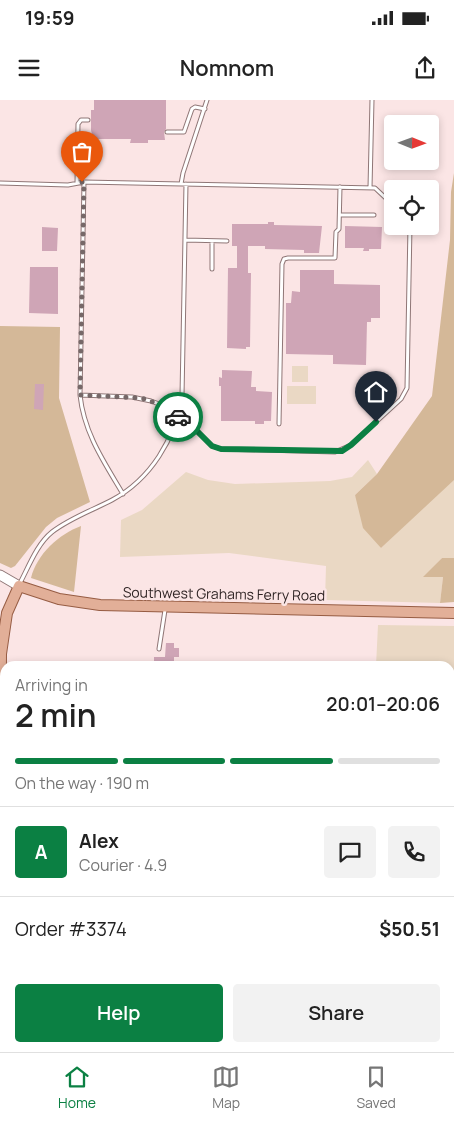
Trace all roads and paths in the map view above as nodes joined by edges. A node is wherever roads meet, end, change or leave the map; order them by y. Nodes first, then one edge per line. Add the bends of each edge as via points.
1 (207, 100) edge
2 (372, 100) edge
3 (205, 109) junction
4 (88, 120) dead end
5 (167, 132) dead end
6 (69, 142) dead end
7 (78, 143) junction
8 (84, 182) junction
9 (0, 183) edge
10 (77, 183) junction
11 (183, 184) junction
12 (340, 187) junction
13 (370, 188) junction
14 (384, 195) edge
15 (340, 215) junction
16 (374, 215) dead end
17 (410, 235) edge
18 (184, 240) junction
19 (212, 241) junction
20 (227, 241) dead end
21 (212, 269) dead end
22 (80, 395) junction
23 (180, 412) junction
24 (176, 420) junction
25 (279, 424) dead end
26 (123, 494) junction
27 (0, 575) edge
28 (19, 586) junction
29 (165, 606) junction
30 (454, 613) edge
31 (159, 649) dead end
32 (2, 661) edge

1 - 3 lane
2 - 13 lane
3 - 5 lane via 192,109 184,132
3 - 11 lane via 182,173
4 - 7 lane via 78,122
6 - 7 lane
7 - 10 lane
8 - 10 lane
8 - 11 lane
8 - 22 lane
9 - 10 lane
11 - 12 lane
11 - 18 lane
12 - 13 lane
12 - 15 lane
13 - 14 lane via 378,189
15 - 16 lane
15 - 25 lane via 335,258 288,258 282,264
17 - 24 lane via 407,388 401,399 351,445 336,452 221,449 212,446 195,429
18 - 19 lane
18 - 23 lane
19 - 20 lane
19 - 21 lane
22 - 23 lane via 142,398
22 - 26 lane via 81,411 90,436
23 - 24 lane
24 - 26 lane via 164,448 148,472
26 - 28 lane via 51,533 37,550
27 - 28 main road, Southwest Grahams Ferry Road
28 - 29 main road, Southwest Grahams Ferry Road via 87,604
28 - 32 main road via 7,613
29 - 30 main road, Southwest Grahams Ferry Road
29 - 31 lane

